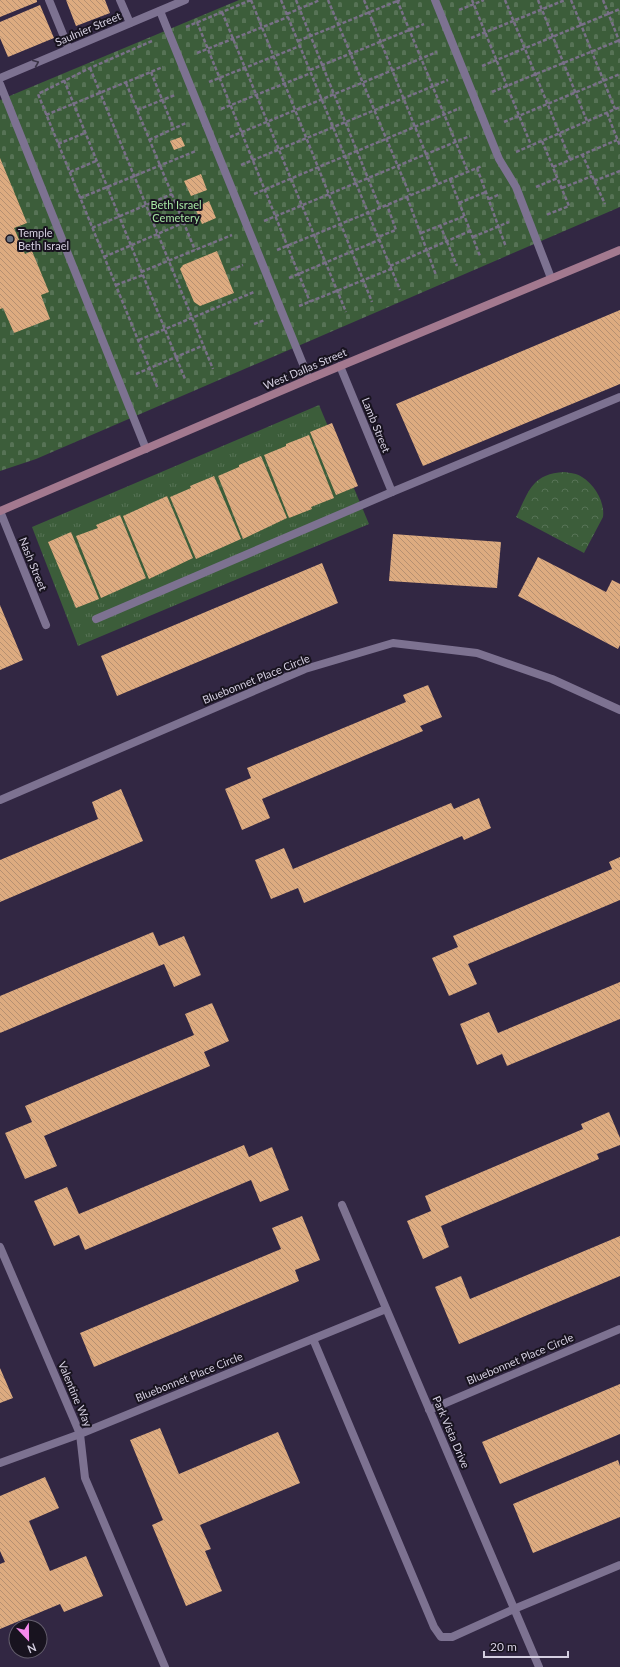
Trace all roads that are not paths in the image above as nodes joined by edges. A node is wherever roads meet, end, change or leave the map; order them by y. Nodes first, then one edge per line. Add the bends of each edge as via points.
1 (48, 0) edge
2 (120, 0) edge
3 (185, 0) edge
4 (435, 0) edge
5 (160, 11) junction
6 (130, 23) junction
7 (69, 49) junction
8 (0, 78) edge
9 (0, 84) edge
10 (620, 250) edge
11 (551, 278) junction
12 (340, 366) junction
13 (309, 379) junction
14 (620, 397) edge
15 (146, 449) junction
16 (392, 492) junction
17 (0, 511) edge
18 (96, 619) dead end
19 (46, 625) dead end
20 (620, 710) edge
21 (0, 800) edge
22 (342, 1205) dead end
23 (0, 1247) edge
24 (386, 1309) junction
25 (620, 1329) edge
26 (313, 1339) junction
27 (429, 1410) junction
28 (80, 1434) junction
29 (0, 1463) edge
30 (620, 1565) edge
31 (514, 1608) junction
32 (164, 1666) edge
33 (539, 1667) edge

1 - 7 street
2 - 6 street
3 - 5 street, Saulnier Street
4 - 11 street via 499,159 518,194
5 - 6 street, Saulnier Street
5 - 13 street
6 - 7 street, Saulnier Street
8 -> 7 street, Saulnier Street
9 - 15 street
10 - 11 main road, West Dallas Street
11 - 12 main road, West Dallas Street
12 - 13 main road, West Dallas Street
12 - 16 street, Lamb Street
13 - 15 main road, West Dallas Street
14 - 16 street
15 - 17 main road, West Dallas Street
16 - 18 street
17 - 19 street, Nash Street
20 - 21 street, Bluebonnet Place Circle via 552,679 478,653 393,643 305,669
22 - 24 street, Park Vista Drive
23 - 28 street, Valentine Way
24 - 26 street, Bluebonnet Place Circle
24 - 27 street, Park Vista Drive
25 - 27 street, Bluebonnet Place Circle
26 - 28 street, Bluebonnet Place Circle
26 - 31 street via 434,1627 441,1636 452,1637
27 - 31 street, Park Vista Drive
28 - 29 street, Bluebonnet Place Circle
28 - 32 street, Valentine Way via 85,1478
30 - 31 street
31 - 33 street, Park Vista Drive

